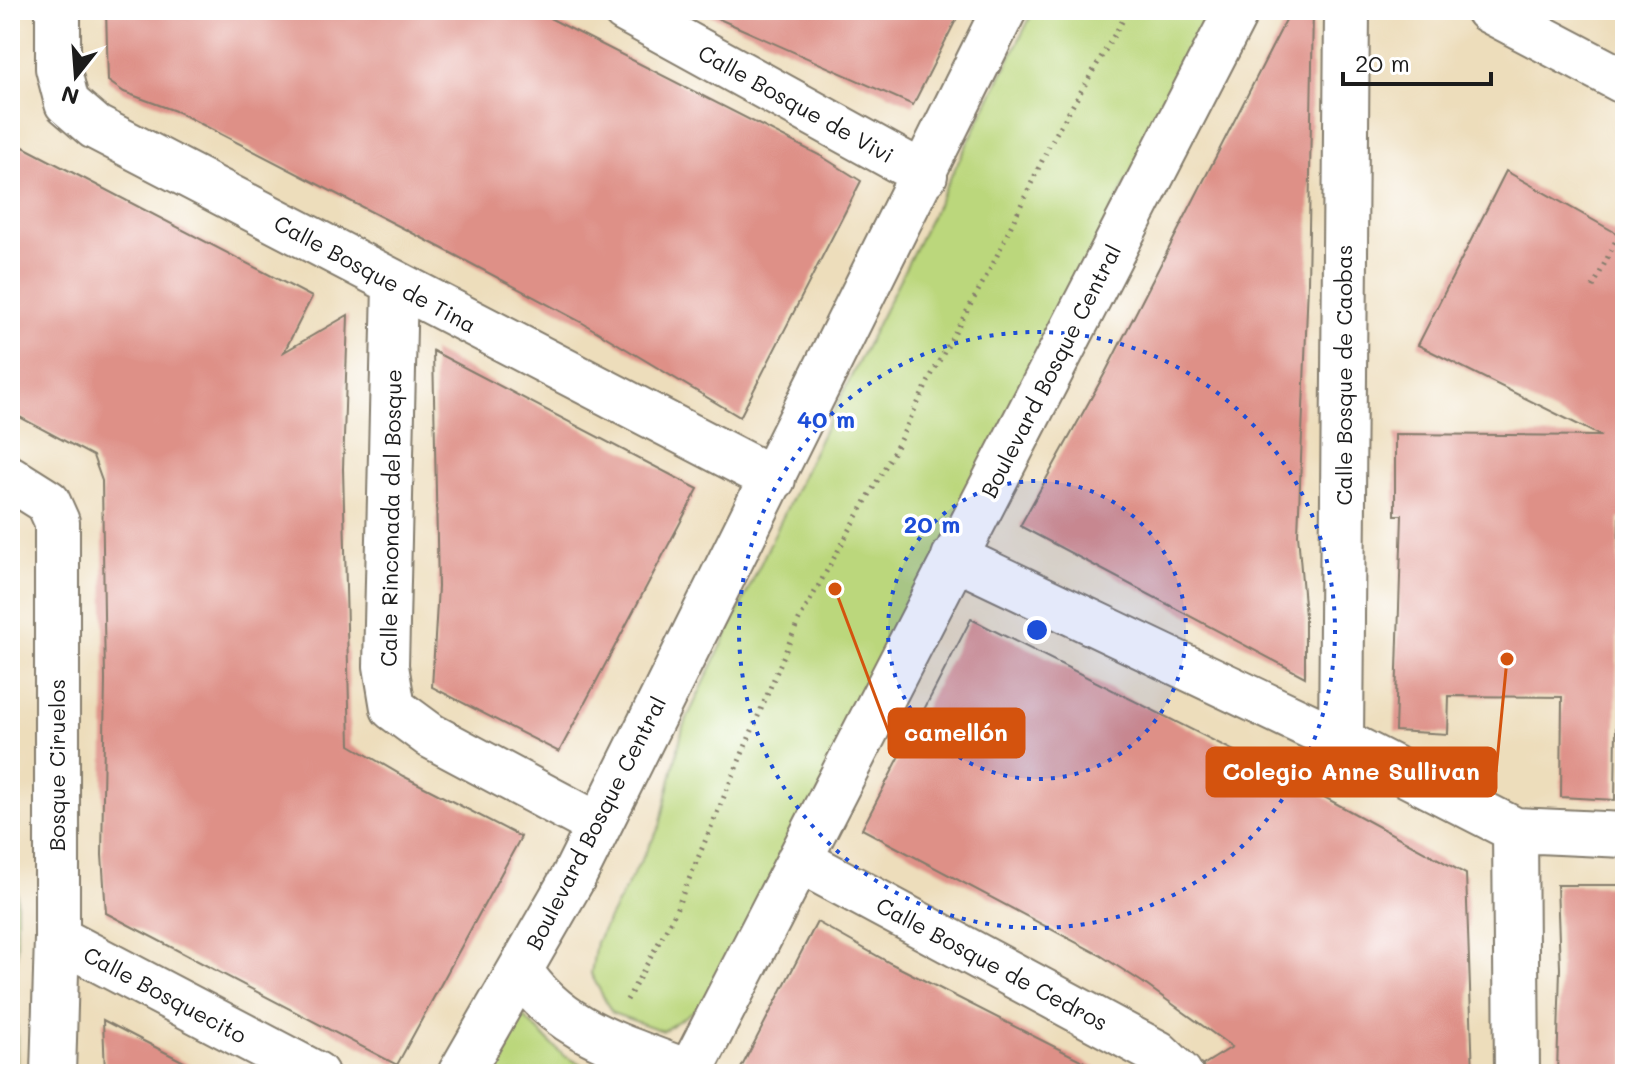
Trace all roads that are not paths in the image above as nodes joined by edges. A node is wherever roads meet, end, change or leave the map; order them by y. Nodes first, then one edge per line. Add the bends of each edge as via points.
1 (58, 10) edge
2 (625, 10) edge
3 (1004, 10) edge
4 (1237, 10) edge
5 (1347, 10) edge
6 (1488, 10) edge
7 (1625, 82) edge
8 (925, 175) junction
9 (395, 285) junction
10 (10, 478) edge
11 (773, 479) junction
12 (954, 557) junction
13 (1341, 741) junction
14 (598, 825) junction
15 (1515, 830) junction
16 (1625, 835) edge
17 (799, 860) junction
18 (57, 938) junction
19 (520, 970) junction
20 (690, 1073) edge
21 (53, 1074) edge
22 (316, 1074) edge
23 (460, 1074) edge
24 (1180, 1074) edge
25 (1517, 1074) edge

1 - 9 street, Calle Bosque de Tina via 58,68 67,103 86,119
2 - 8 street, Calle Bosque de Vivi
3 - 8 street, Boulevard Bosque Central
4 - 12 street, Boulevard Bosque Central
5 - 13 street, Calle Bosque de Caobas
6 - 7 street
8 - 11 street, Boulevard Bosque Central
9 - 11 street, Calle Bosque de Tina
9 - 14 street, Calle Rinconada del Bosque via 386,666 393,708 431,736
10 - 18 street, Bosque Ciruelos via 48,502 57,522
11 - 14 street, Boulevard Bosque Central
12 - 13 street
12 - 17 street, Boulevard Bosque Central
13 - 15 street
14 - 19 street, Boulevard Bosque Central
15 - 16 street
15 - 25 street
17 - 20 street, Boulevard Bosque Central
17 - 24 street, Calle Bosque de Cedros via 1158,1053
18 - 21 street, Bosque Ciruelos
18 - 22 street, Calle Bosquecito
19 - 20 street via 561,1017 589,1035
19 - 23 street, Boulevard Bosque Central

